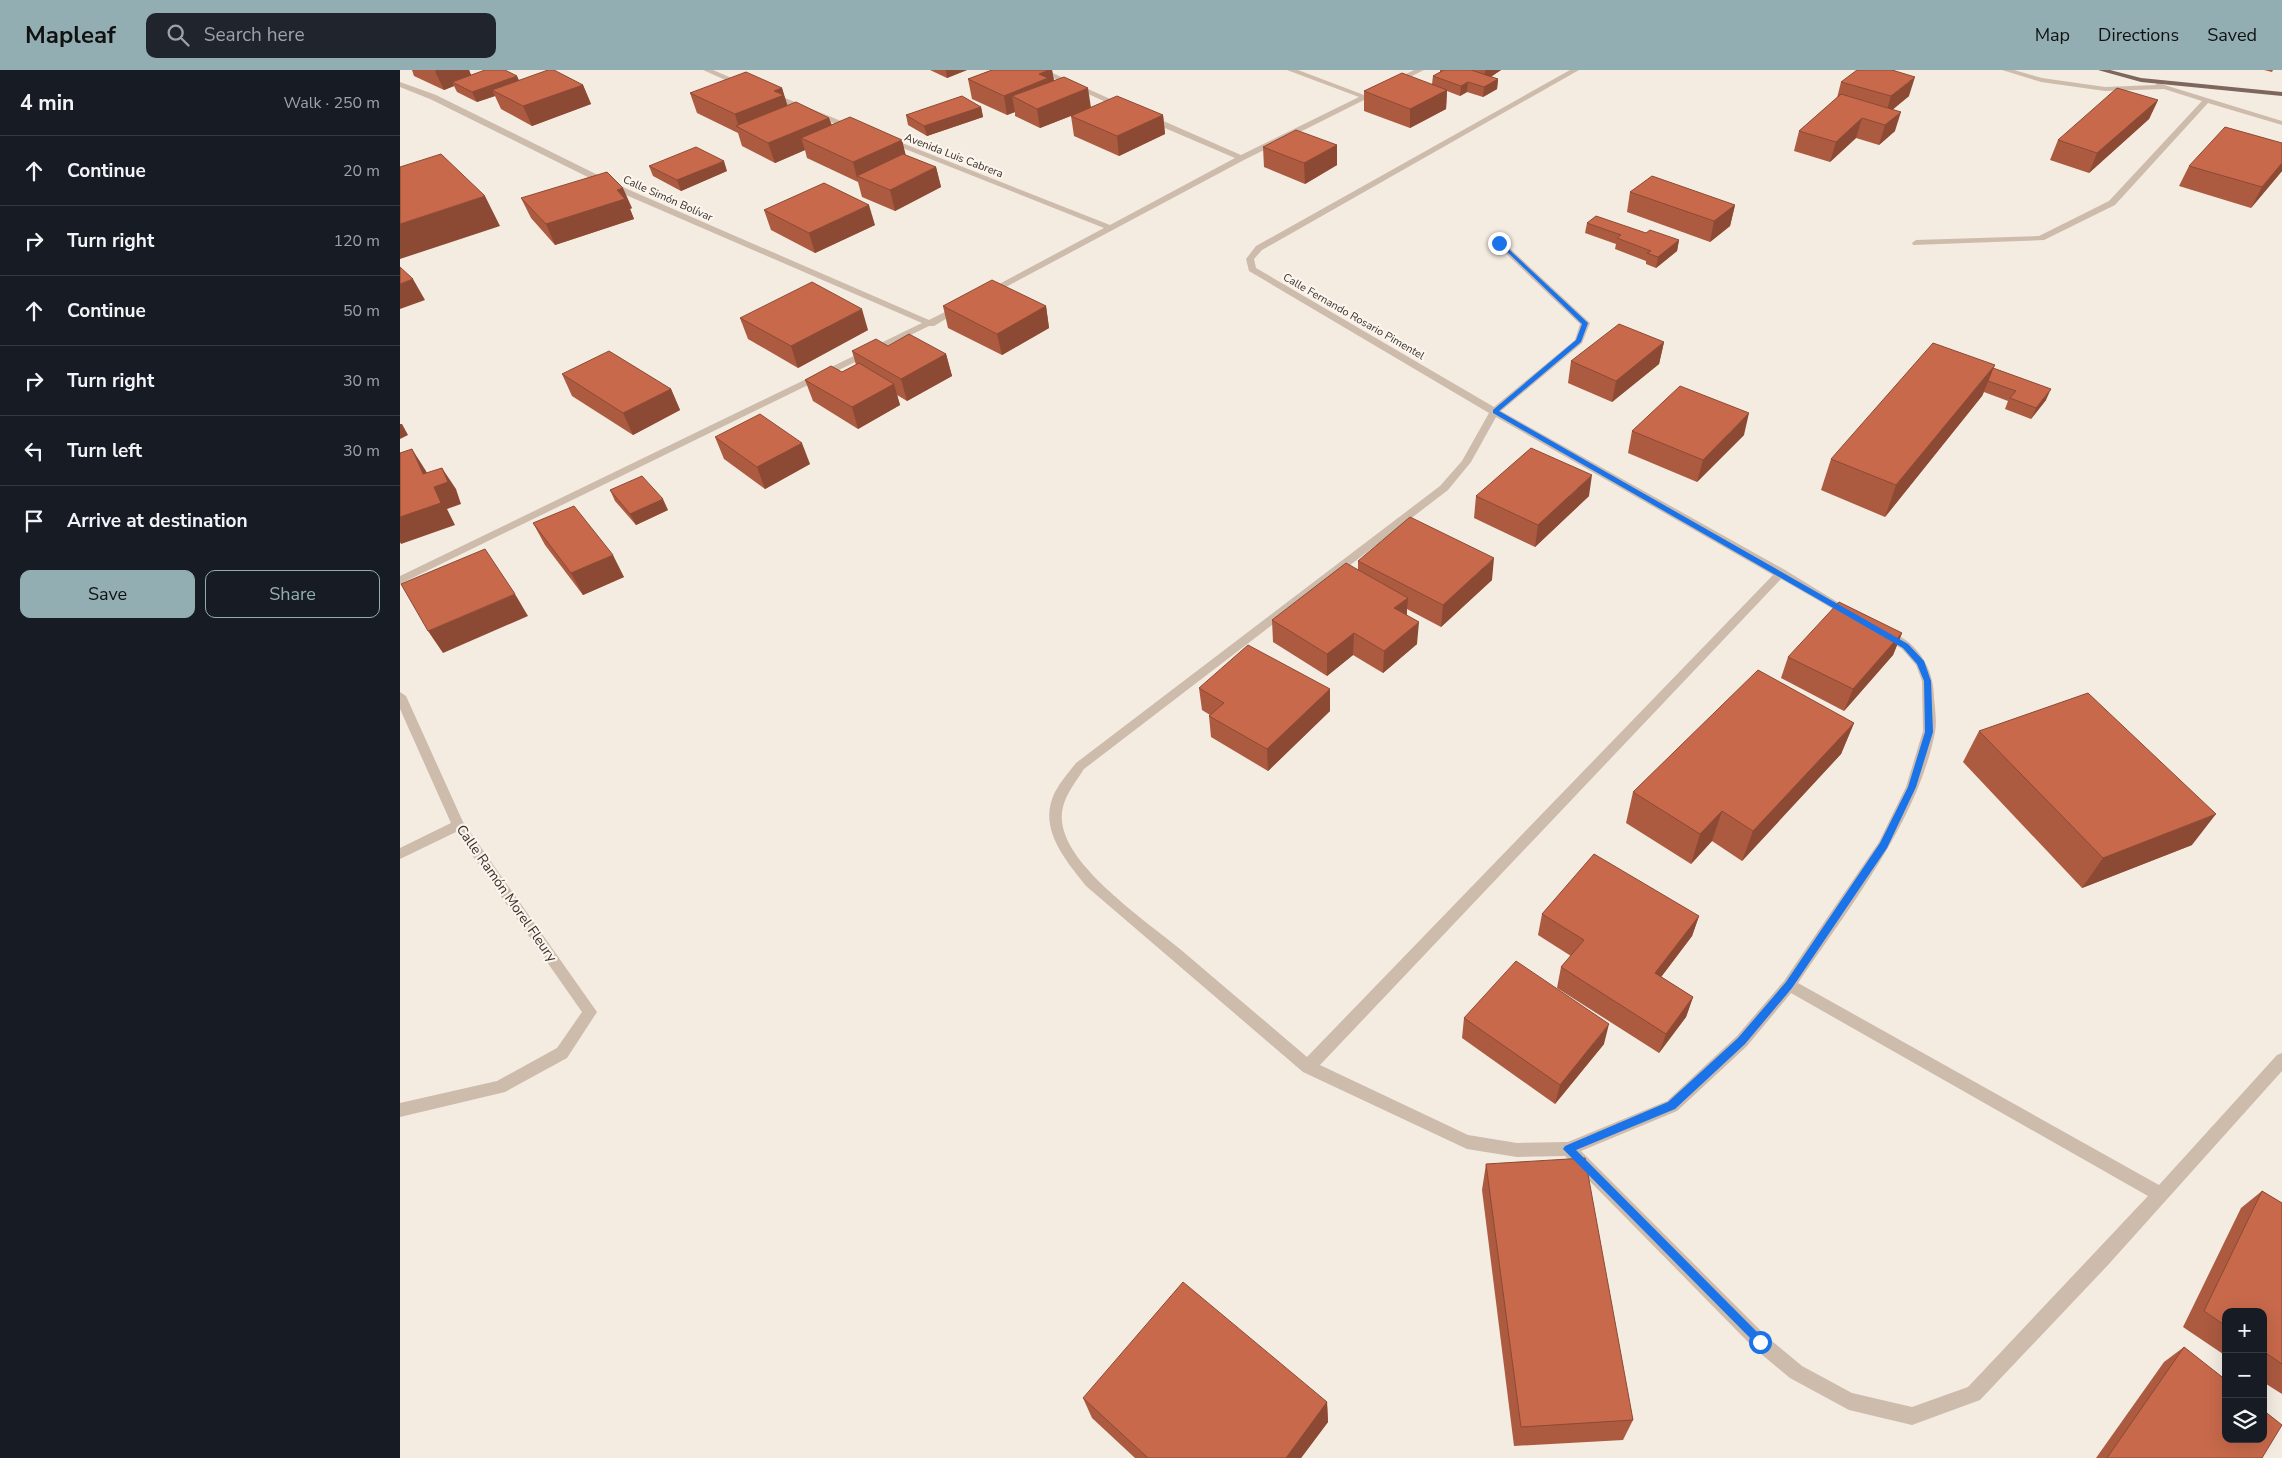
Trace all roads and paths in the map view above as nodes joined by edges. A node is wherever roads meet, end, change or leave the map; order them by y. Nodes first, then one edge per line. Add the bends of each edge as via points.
1 (707, 70) edge
2 (1040, 70) edge
3 (1291, 70) edge
4 (1420, 70) edge
5 (1575, 70) edge
6 (2006, 70) edge
7 (2102, 70) edge
8 (2141, 80) junction
9 (400, 84) edge
10 (753, 88) edge
11 (2165, 88) junction
12 (762, 92) edge
13 (2282, 94) edge
14 (1364, 97) junction
15 (2207, 100) junction
16 (1131, 110) edge
17 (1140, 114) edge
18 (2282, 123) edge
19 (862, 131) edge
20 (881, 138) edge
21 (1240, 158) junction
22 (1110, 228) junction
23 (1499, 243) dead end
24 (1916, 243) dead end
25 (982, 296) edge
26 (965, 306) edge
27 (931, 324) junction
28 (1495, 411) junction
29 (1781, 573) junction
30 (400, 580) edge
31 (400, 696) edge
32 (458, 825) junction
33 (400, 854) edge
34 (1789, 985) junction
35 (2282, 1060) edge
36 (1308, 1066) junction
37 (400, 1110) edge
38 (1568, 1149) junction
39 (2160, 1194) junction

1 - 10 street
2 - 16 street
3 - 14 street
4 - 14 street
5 - 28 street, Calle Fernando Rosario Pimentel via 1259,248 1250,259 1252,269
6 - 11 street via 2040,80 2105,89
7 - 8 main road
8 - 11 street
8 - 13 main road
9 - 27 street, Calle Simón Bolívar via 433,97 615,187
11 - 15 street
12 - 19 street
14 - 21 street
15 - 18 street
15 - 24 street via 2112,203 2041,238
17 - 21 street
20 - 22 street, Avenida Luis Cabrera
21 - 22 street
22 - 25 street
23 - 28 street via 1586,323 1579,341
26 - 27 street
27 - 30 street
28 - 29 street, Calle Fernando Rosario Pimentel
28 - 36 street via 1466,462 1444,488 1080,766 1059,796 1054,825 1066,851 1091,882
29 - 34 street, Calle Fernando Rosario Pimentel via 1906,646 1921,662 1928,681 1929,732 1912,787 1884,845
29 - 36 street
31 - 32 street, Calle Ramón Morel Fleury
32 - 33 street
32 - 37 street, Calle Ramón Morel Fleury via 590,1012 562,1053 500,1087
34 - 38 street, Calle Fernando Rosario Pimentel via 1742,1041 1672,1106
34 - 39 street
35 - 39 street
36 - 38 street via 1467,1142 1517,1150
38 - 39 street via 1760,1342 1796,1372 1850,1401 1912,1416 1974,1394

